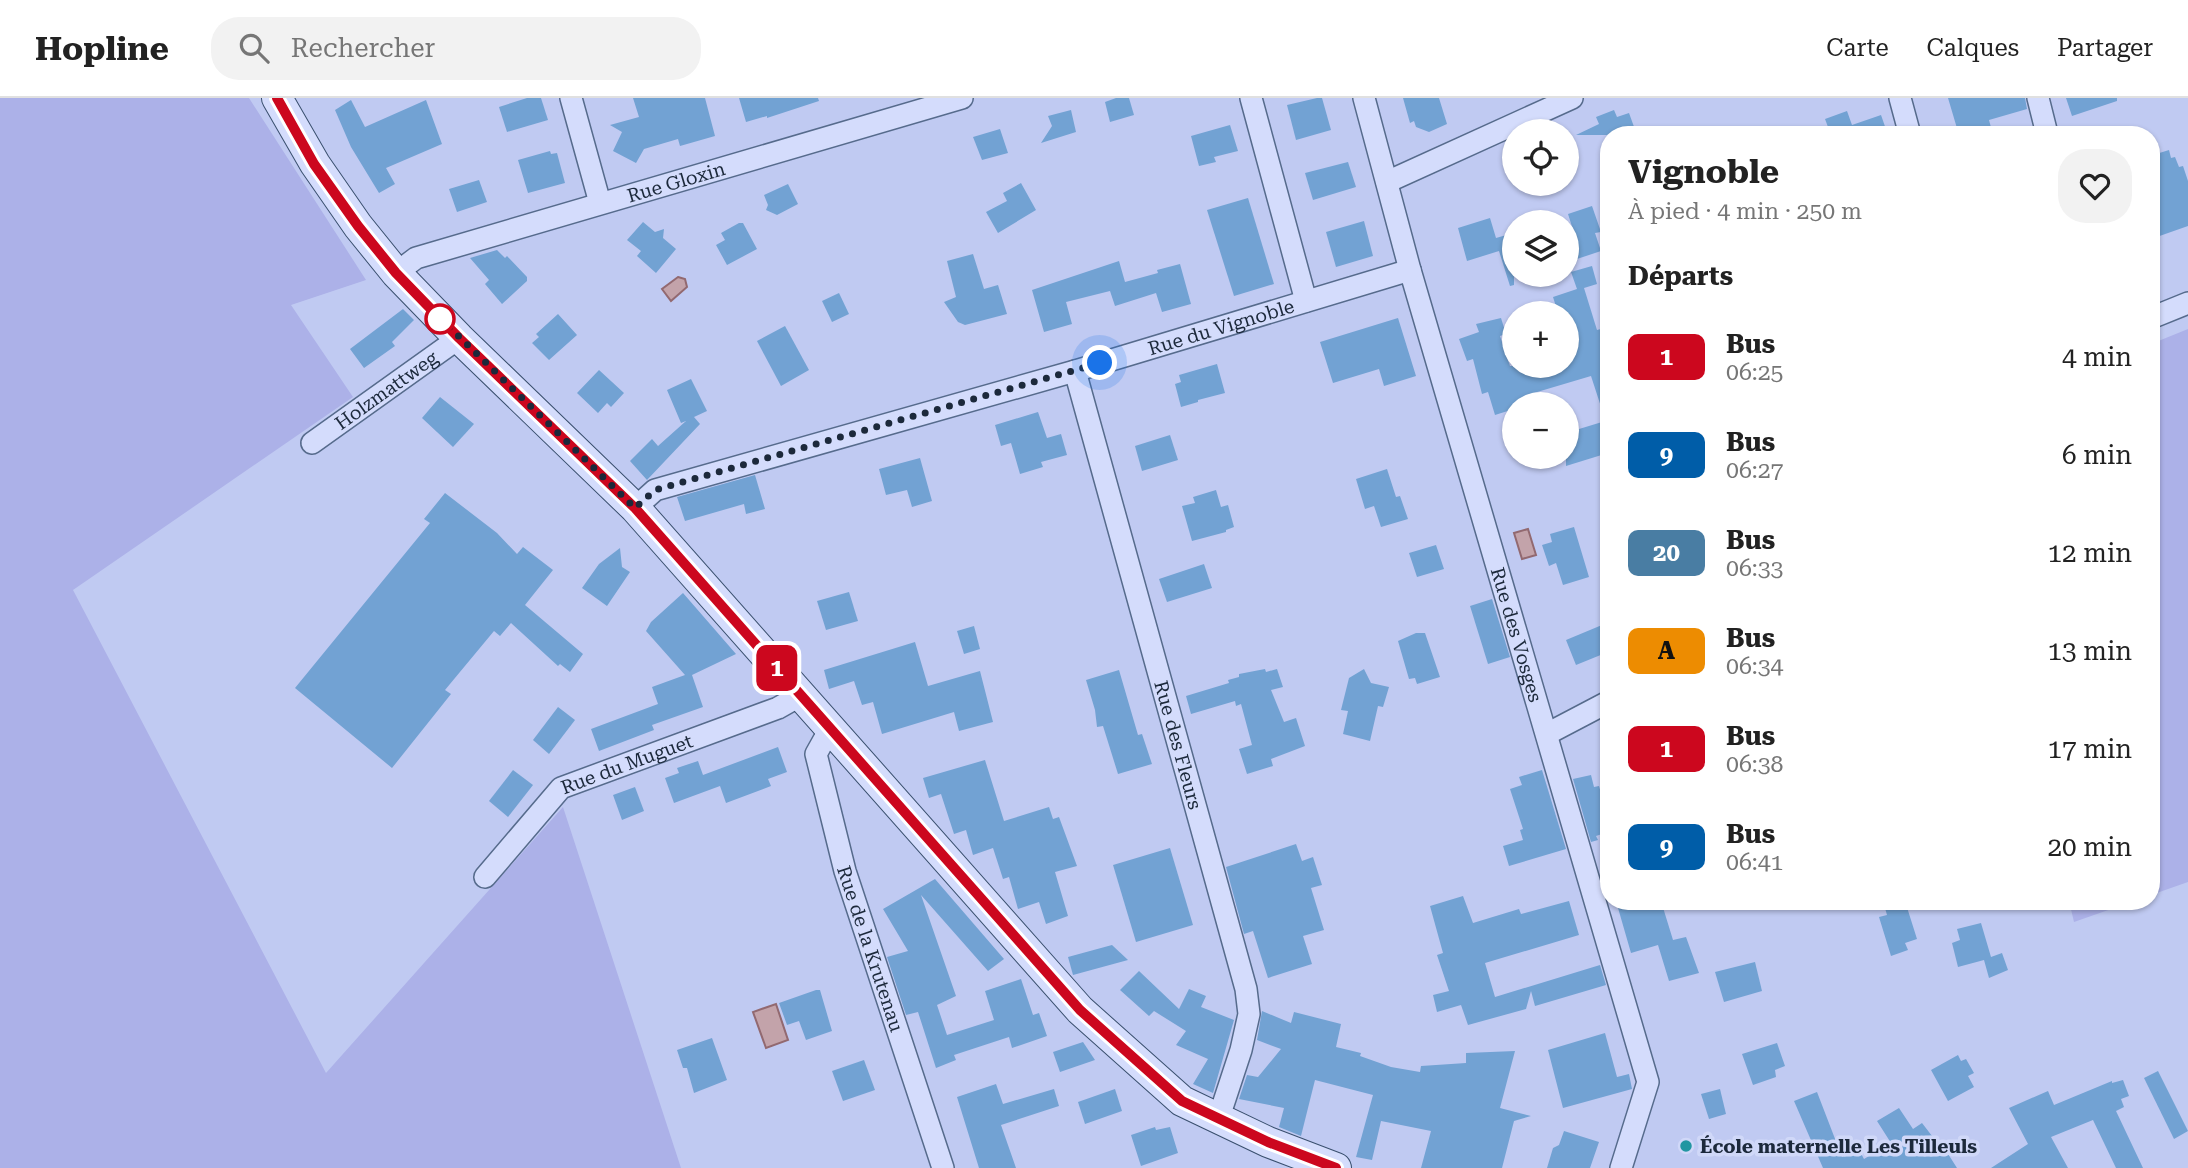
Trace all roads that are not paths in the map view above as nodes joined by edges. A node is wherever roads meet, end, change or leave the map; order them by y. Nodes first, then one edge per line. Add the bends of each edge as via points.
1 (277, 98) edge
2 (571, 98) edge
3 (962, 98) edge
4 (1251, 98) edge
5 (1364, 98) edge
6 (1900, 98) edge
7 (2038, 98) edge
8 (1565, 99) edge
9 (1908, 126) edge
10 (2045, 126) edge
11 (1387, 182) junction
12 (600, 203) junction
13 (1410, 270) junction
14 (396, 273) junction
15 (1306, 301) junction
16 (2188, 303) edge
17 (2160, 314) edge
18 (459, 338) junction
19 (1075, 371) junction
20 (312, 443) dead end
21 (635, 508) junction
22 (801, 695) junction
23 (1600, 706) edge
24 (830, 729) junction
25 (1547, 734) junction
26 (485, 877) dead end
27 (1218, 1120) junction
28 (943, 1168) edge
29 (1336, 1168) edge
30 (1620, 1168) edge

1 - 14 street via 314,164
2 - 12 street
3 - 12 street, Rue Gloxin
4 - 15 street
5 - 11 street, Rue des Vosges
6 - 9 street
7 - 10 street
8 - 11 street
11 - 13 street, Rue des Vosges
12 - 14 street, Rue Gloxin via 416,258
13 - 15 street, Rue du Vignoble
13 - 25 street, Rue des Vosges
14 - 18 street
15 - 19 street, Rue du Vignoble
16 - 17 street
18 - 20 street, Holzmattweg
18 - 21 street
19 - 21 street, Rue du Vignoble via 655,490
19 - 27 street, Rue des Fleurs via 1246,989 1249,1014
21 - 22 street
22 - 24 street
22 - 26 street, Rue du Muguet via 778,708 561,788
23 - 25 street
24 - 27 street via 1080,1010 1182,1101
24 - 28 street, Rue de la Krutenau via 816,754 845,872
25 - 30 street, Rue des Vosges via 1648,1082
27 - 29 street

